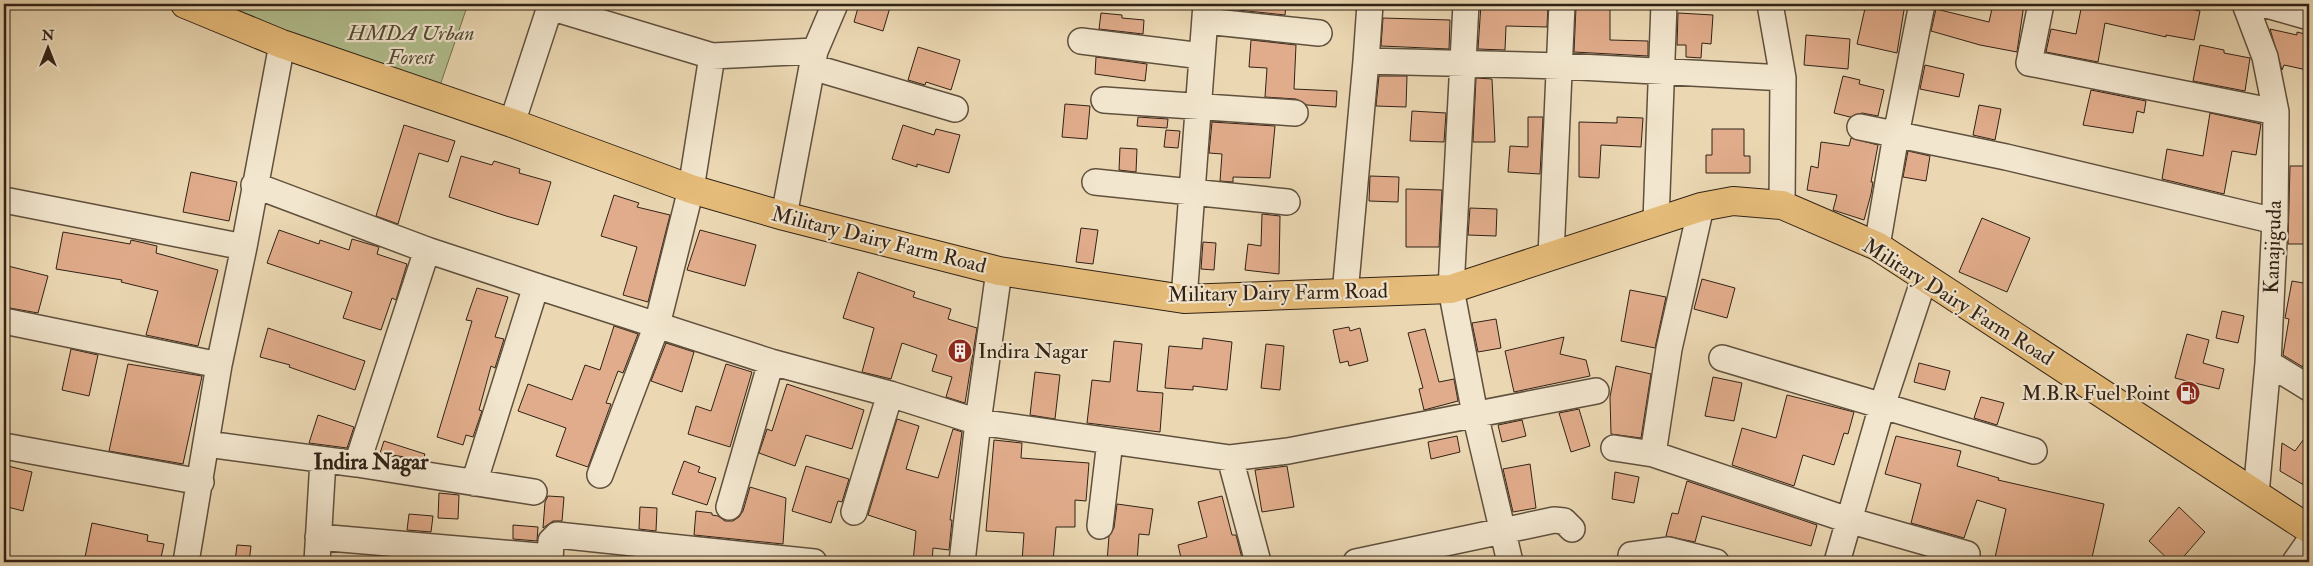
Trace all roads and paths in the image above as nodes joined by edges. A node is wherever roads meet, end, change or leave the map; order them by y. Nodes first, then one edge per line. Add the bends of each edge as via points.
1 (185, 4) edge
2 (835, 4) edge
3 (1370, 4) edge
4 (1466, 4) edge
5 (1562, 4) edge
6 (1664, 4) edge
7 (1770, 4) edge
8 (1922, 4) edge
9 (2041, 4) edge
10 (2245, 4) edge
11 (2263, 4) edge
12 (550, 5) edge
13 (1206, 12) edge
14 (2309, 17) edge
15 (1319, 33) dead end
16 (1080, 41) dead end
17 (282, 44) junction
18 (712, 56) junction
19 (1202, 56) junction
20 (814, 59) junction
21 (1366, 61) junction
22 (1462, 62) junction
23 (1561, 66) junction
24 (1660, 72) junction
25 (1783, 78) junction
26 (1104, 100) dead end
27 (1198, 106) junction
28 (954, 109) dead end
29 (2276, 112) junction
30 (1295, 113) dead end
31 (512, 123) junction
32 (1860, 127) dead end
33 (1896, 134) junction
34 (1095, 182) dead end
35 (254, 185) junction
36 (691, 189) junction
37 (1192, 192) junction
38 (4, 200) edge
39 (1286, 202) dead end
40 (1782, 205) junction
41 (1701, 207) junction
42 (784, 216) junction
43 (1656, 221) junction
44 (2275, 221) junction
45 (1877, 246) junction
46 (244, 247) junction
47 (427, 250) junction
48 (1551, 256) junction
49 (999, 271) junction
50 (1924, 279) junction
51 (536, 286) junction
52 (1451, 289) junction
53 (1345, 294) junction
54 (1184, 299) junction
55 (4, 321) edge
56 (657, 325) junction
57 (1722, 358) dead end
58 (771, 362) junction
59 (2268, 363) junction
60 (219, 365) junction
61 (2309, 388) edge
62 (1596, 391) dead end
63 (890, 394) junction
64 (1882, 406) junction
65 (1475, 414) junction
66 (978, 422) junction
67 (1110, 441) junction
68 (207, 444) junction
69 (4, 446) edge
70 (1614, 448) dead end
71 (2034, 451) dead end
72 (1653, 454) junction
73 (1230, 458) junction
74 (323, 460) junction
75 (358, 464) junction
76 (600, 475) dead end
77 (201, 482) junction
78 (474, 483) junction
79 (534, 492) dead end
80 (2256, 494) junction
81 (729, 507) dead end
82 (854, 512) dead end
83 (1848, 520) junction
84 (1100, 526) dead end
85 (1572, 529) dead end
86 (2309, 529) edge
87 (1503, 530) junction
88 (318, 537) junction
89 (2309, 542) edge
90 (630, 553) edge
91 (1967, 554) dead end
92 (1631, 555) dead end
93 (466, 556) edge
94 (550, 560) edge
95 (186, 562) edge
96 (317, 562) edge
97 (814, 562) edge
98 (962, 562) edge
99 (1258, 562) edge
100 (1356, 562) edge
101 (1510, 562) edge
102 (1716, 562) edge
103 (1837, 562) edge
104 (2295, 562) edge

1 - 17 main road, Military Dairy Farm Road
2 - 20 street
3 - 21 street
4 - 22 street
5 - 23 street
6 - 24 street
7 - 25 street
8 - 33 street
9 - 29 street via 2029,62
10 - 29 street, Kanajiguda via 2265,57
11 - 14 street
12 - 18 street
12 - 31 street
13 - 15 street
13 - 19 street
16 - 19 street
17 - 31 main road, Military Dairy Farm Road
17 - 35 street
18 - 20 street
18 - 36 street
19 - 27 street
20 - 28 street
20 - 42 street
21 - 22 street
21 - 53 street
22 - 23 street
22 - 52 street
23 - 24 street
23 - 48 street
24 - 25 street
24 - 43 street
25 - 40 street
26 - 27 street
27 - 30 street
27 - 37 street
29 - 44 street, Kanajiguda
31 - 36 main road, Military Dairy Farm Road
32 - 33 street
33 - 44 street
33 - 45 street
34 - 37 street
35 - 46 street
35 - 47 street
36 - 42 main road, Military Dairy Farm Road
36 - 56 street
37 - 39 street
37 - 54 street
38 - 46 street
40 - 41 main road, Military Dairy Farm Road via 1733,201
40 - 45 main road, Military Dairy Farm Road
41 - 43 main road, Military Dairy Farm Road
41 - 72 street via 1669,349
42 - 49 main road, Military Dairy Farm Road
43 - 48 main road, Military Dairy Farm Road
44 - 59 street, Kanajiguda
45 - 50 main road, Military Dairy Farm Road
46 - 60 street
47 - 51 street
47 - 75 street
48 - 52 main road, Military Dairy Farm Road
49 - 54 main road, Military Dairy Farm Road
49 - 66 street
50 - 64 street
50 - 80 main road, Military Dairy Farm Road
51 - 56 street
51 - 78 street
52 - 53 main road, Military Dairy Farm Road
52 - 65 street
53 - 54 main road, Military Dairy Farm Road
55 - 60 street
56 - 58 street
56 - 76 street
57 - 64 street
58 - 63 street
58 - 81 street
59 - 61 street
59 - 80 street, Kanajiguda
60 - 68 street
62 - 65 street
63 - 66 street
63 - 82 street
64 - 71 street
64 - 83 street
65 - 73 street via 1288,451
65 - 87 street
66 - 67 street
66 - 98 street
67 - 73 street
67 - 84 street
68 - 74 street
68 - 77 street
69 - 77 street
70 - 72 street
72 - 83 street
73 - 99 street
74 - 75 street
74 - 88 street
75 - 78 street
77 - 95 street
78 - 79 street
80 - 86 main road, Military Dairy Farm Road
83 - 91 street
83 - 103 street
85 - 87 street via 1564,521 1554,520
87 - 100 street
87 - 101 street
88 - 93 street
88 - 96 street
89 - 104 street
90 - 94 street via 556,535 551,541
90 - 97 street
92 - 102 street via 1669,550
93 - 94 street

